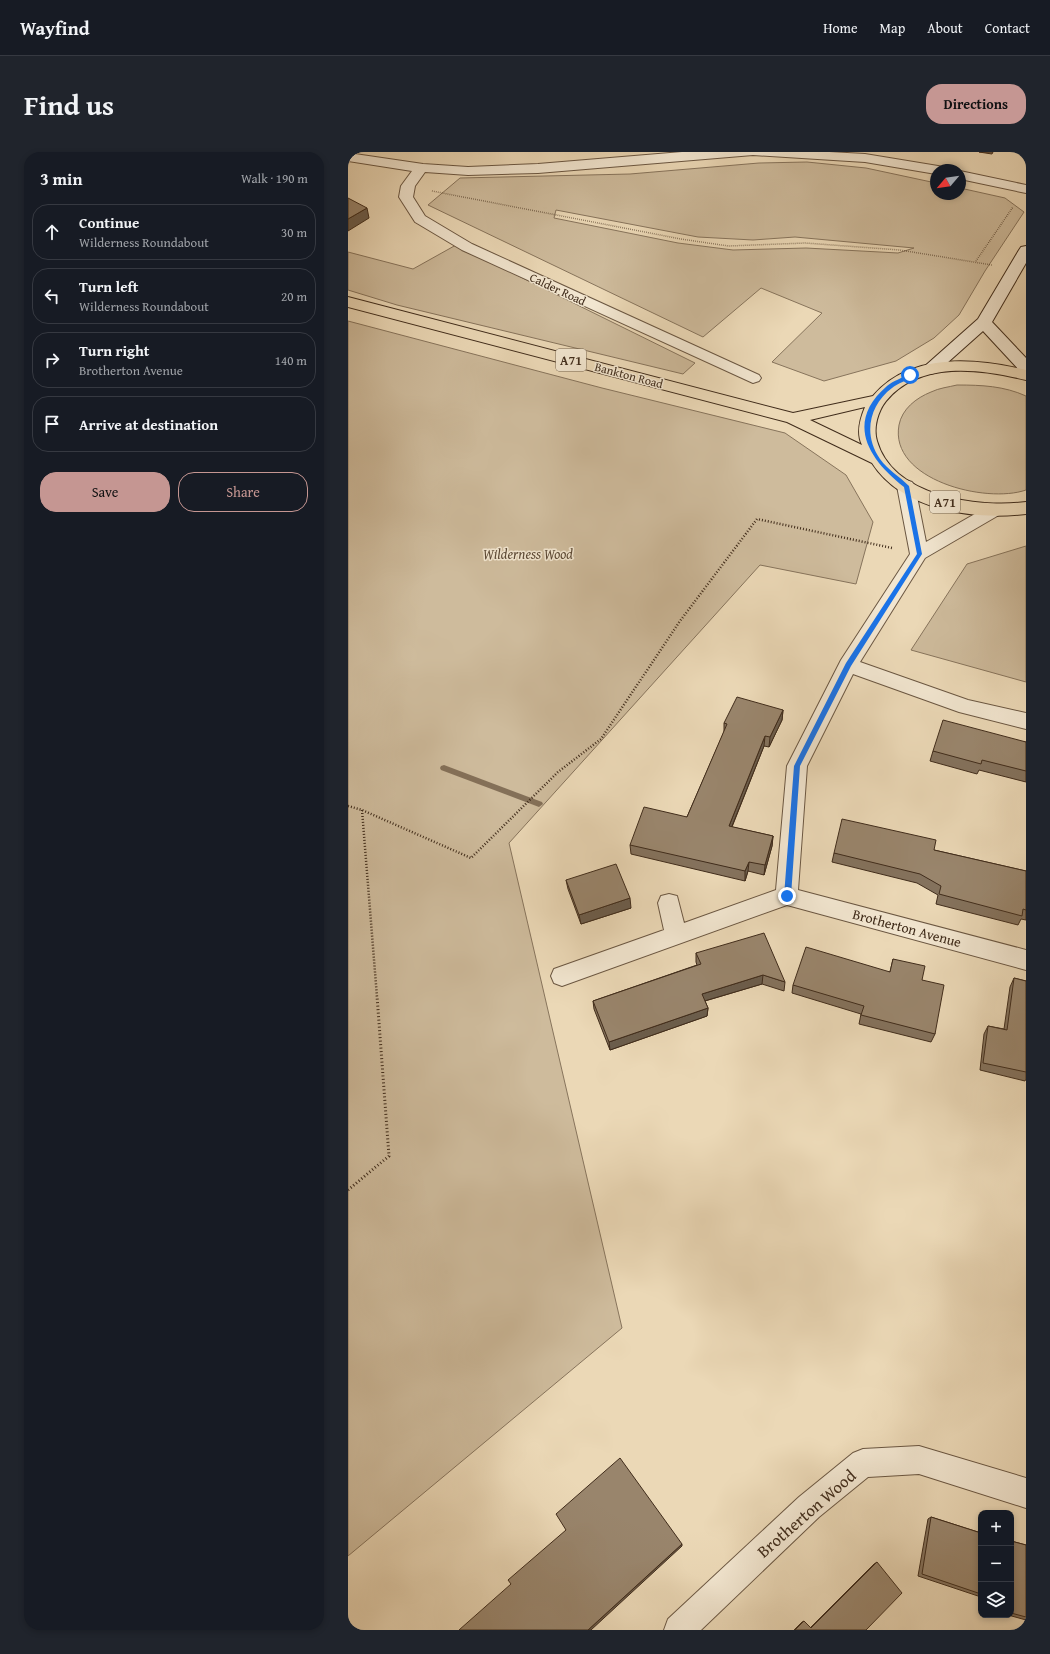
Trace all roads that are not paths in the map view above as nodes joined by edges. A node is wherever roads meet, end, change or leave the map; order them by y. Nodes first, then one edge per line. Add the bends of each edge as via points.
1 (749, 152) edge
2 (757, 152) edge
3 (348, 157) edge
4 (421, 168) junction
5 (930, 169) edge
6 (966, 176) edge
7 (1025, 189) edge
8 (1026, 250) edge
9 (348, 302) edge
10 (984, 322) junction
11 (1026, 368) edge
12 (931, 369) junction
13 (1026, 376) edge
14 (753, 378) dead end
15 (876, 400) junction
16 (793, 418) junction
17 (877, 458) junction
18 (906, 486) junction
19 (1026, 508) edge
20 (993, 511) junction
21 (920, 554) junction
22 (848, 665) junction
23 (1026, 721) edge
24 (787, 896) junction
25 (669, 903) dead end
26 (676, 936) junction
27 (1026, 960) edge
28 (562, 976) dead end
29 (1026, 1493) edge
30 (679, 1630) edge

1 - 4 street via 697,154 563,168 468,171
2 - 5 street via 865,158
3 - 4 street
4 - 14 street, Calder Road via 408,186 406,197 420,219 467,247
6 - 7 street
8 - 10 street
9 - 16 main road, Bankton Road / A71
10 - 11 street
10 - 12 street
12 - 13 main road, A71 via 965,365 1001,368
12 - 15 main road, A71 via 909,376 890,387
15 - 16 main road, Bankton Road / A71
15 - 17 main road, A71 via 868,418 868,438
16 - 17 main road, Bankton Road / A71
17 - 18 main road, A71 via 889,473
18 - 20 main road, A71 via 932,499 962,507
18 - 21 street
19 - 20 main road, A71
20 - 21 street
21 - 22 street
22 - 23 street via 966,707
22 - 24 street via 797,766
24 - 26 street
24 - 27 street, Brotherton Avenue
25 - 26 street
26 - 28 street
29 - 30 street, Brotherton Wood via 919,1460 863,1463 809,1507

